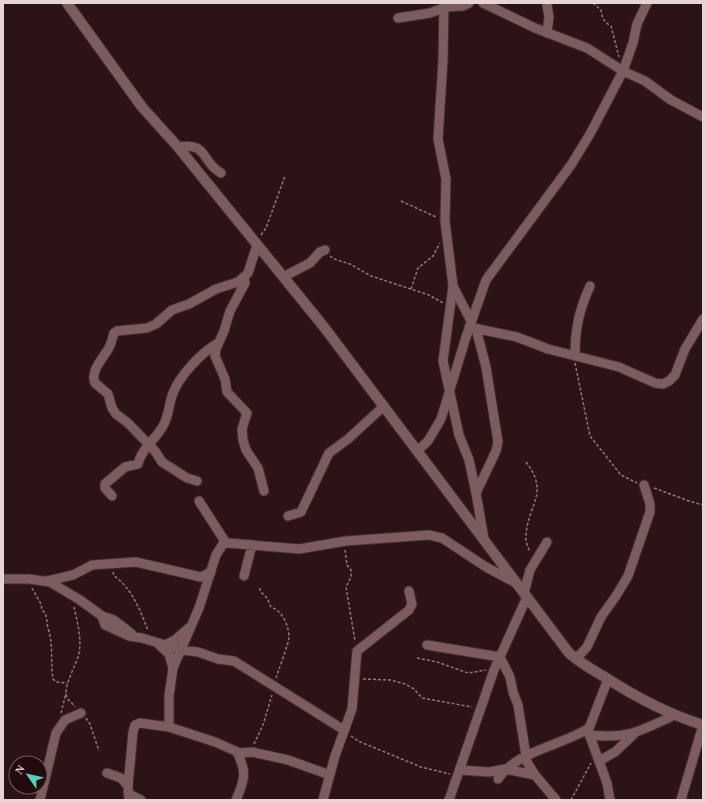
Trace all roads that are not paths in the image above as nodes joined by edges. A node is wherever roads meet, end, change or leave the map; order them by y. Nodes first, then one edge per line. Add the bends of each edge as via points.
1 (67, 3) edge
2 (469, 3) edge
3 (483, 3) edge
4 (647, 3) edge
5 (547, 5) dead end
6 (444, 6) edge
7 (398, 18) dead end
8 (547, 32) junction
9 (622, 71) junction
10 (703, 117) edge
11 (178, 147) junction
12 (221, 173) dead end
13 (256, 244) junction
14 (325, 250) road end
15 (244, 277) junction
16 (283, 277) junction
17 (454, 286) junction
18 (590, 286) dead end
19 (703, 319) edge
20 (472, 326) junction
21 (218, 343) junction
22 (574, 356) junction
23 (450, 389) junction
24 (384, 406) junction
25 (149, 445) junction
26 (418, 451) junction
27 (197, 481) dead end
28 (644, 485) road end
29 (264, 491) dead end
30 (476, 493) junction
31 (112, 496) dead end
32 (199, 501) dead end
33 (288, 516) dead end
34 (484, 539) junction
35 (547, 542) dead end
36 (226, 543) junction
37 (252, 545) junction
38 (211, 572) junction
39 (244, 576) dead end
40 (3, 578) edge
41 (47, 581) junction
42 (517, 583) junction
43 (409, 591) dead end
44 (526, 595) junction
45 (190, 627) junction
46 (154, 641) junction
47 (165, 645) junction
48 (427, 645) dead end
49 (182, 650) junction
50 (500, 657) junction
51 (576, 659) junction
52 (173, 668) junction
53 (608, 679) junction
54 (81, 713) road end
55 (676, 715) junction
56 (703, 726) edge
57 (169, 727) junction
58 (345, 729) junction
59 (589, 732) junction
60 (634, 734) junction
61 (237, 752) junction
62 (250, 752) junction
63 (525, 756) junction
64 (598, 757) junction
65 (244, 767) junction
66 (505, 769) junction
67 (107, 773) dead end
68 (459, 773) junction
69 (330, 775) junction
70 (535, 775) junction
71 (498, 779) dead end
72 (129, 793) edge
73 (40, 800) edge
74 (141, 800) edge
75 (236, 800) edge
76 (323, 800) edge
77 (450, 800) edge
78 (556, 800) edge
79 (610, 800) edge
80 (681, 800) edge

1 - 11 street via 142,107
2 - 6 street via 462,6
3 - 8 street
4 - 9 street via 637,24
5 - 8 street
6 - 7 street via 430,13
6 - 17 street via 438,139 446,179 446,235
8 - 9 street via 587,48
9 - 10 street via 645,81 671,100
9 - 20 street via 599,118 571,165 486,280
11 - 12 street via 191,146 201,150 211,167
11 - 13 street
13 - 15 street via 252,266
13 - 16 street
14 - 16 street via 310,263
15 - 21 street via 245,283 230,311
15 - 25 street via 238,282 172,310 156,324 147,328 114,333 93,380 108,394 116,414
16 - 24 street
17 - 20 street
17 - 23 street via 443,355
18 - 22 street via 581,306
19 - 22 street via 685,349 670,382 655,383 619,367
20 - 22 street via 517,337
20 - 23 street
20 - 30 street via 486,367 498,446
21 - 25 street via 182,376 173,394 165,422
21 - 29 street via 216,360 225,379 227,392 247,414 242,430 243,440 246,450 258,468
23 - 26 street via 435,431
23 - 30 street via 459,435 469,460
24 - 26 street
24 - 33 street via 329,453 301,512
25 - 27 street via 162,462 187,478
25 - 31 street via 140,454 138,464 125,468 105,484 105,488
26 - 34 street
28 - 51 street via 650,512 635,558 616,596 601,616 587,647
30 - 34 street
32 - 36 street
34 - 42 street
35 - 44 street via 530,570
36 - 37 street
36 - 38 street via 220,548
37 - 39 street
37 - 42 street via 299,549 337,542 413,535 436,536
38 - 41 street via 201,577 136,562 112,563 92,565 73,575
38 - 45 street
40 - 41 street
41 - 46 street via 102,616 114,620 130,633
42 - 44 street
43 - 58 street via 412,604 409,610 357,651 352,709
44 - 50 street
44 - 51 street via 555,636
45 - 47 street
45 - 49 street
46 - 47 street
46 - 52 street via 169,654
47 - 49 street
48 - 50 street
49 - 52 street
49 - 58 street via 234,661
50 - 63 street via 510,677 518,705
50 - 68 street
51 - 53 street
52 - 57 street via 169,696
53 - 55 street
53 - 59 street
54 - 73 street via 65,720 56,733
55 - 56 street
55 - 60 street
56 - 80 street
57 - 61 street
57 - 72 street via 140,723 135,726
58 - 69 street
59 - 60 street via 612,737
59 - 63 street
59 - 64 street
60 - 64 street via 615,752
61 - 62 street
61 - 65 street
62 - 65 street
62 - 69 street via 288,760
63 - 66 street
63 - 70 street
64 - 79 street
65 - 75 street via 242,787
66 - 68 street
66 - 70 street
66 - 71 street
67 - 72 street via 121,778
68 - 77 street
69 - 76 street
70 - 78 street
72 - 74 street

